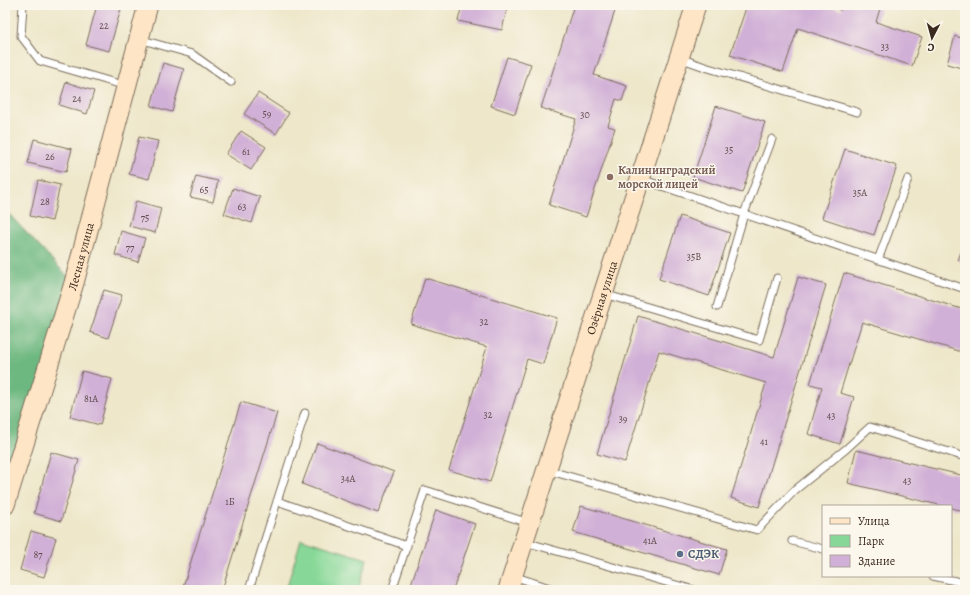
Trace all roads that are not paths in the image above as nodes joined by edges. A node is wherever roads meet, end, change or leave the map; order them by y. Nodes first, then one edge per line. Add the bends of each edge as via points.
1 (23, 5) edge
2 (148, 5) edge
3 (696, 5) edge
4 (962, 5) edge
5 (965, 6) edge
6 (139, 39) junction
7 (680, 60) junction
8 (231, 82) dead end
9 (127, 86) junction
10 (857, 112) dead end
11 (772, 139) dead end
12 (641, 179) junction
13 (908, 179) dead end
14 (744, 214) junction
15 (878, 260) junction
16 (777, 278) dead end
17 (965, 289) edge
18 (604, 294) junction
19 (717, 307) dead end
20 (305, 413) dead end
21 (965, 457) edge
22 (547, 470) junction
23 (277, 501) junction
24 (5, 505) edge
25 (530, 523) junction
26 (524, 541) junction
27 (792, 541) dead end
28 (407, 546) junction
29 (822, 549) edge
30 (938, 577) edge
31 (510, 583) edge
32 (965, 583) edge
33 (249, 590) edge
34 (392, 590) edge
35 (556, 590) edge
36 (694, 590) edge

1 - 9 lane via 21,36 40,61
2 - 6 street, Лесная улица
3 - 7 street, Озёрная улица
4 - 5 lane
6 - 8 lane via 192,54
6 - 9 street, Лесная улица
7 - 10 lane
7 - 12 street, Озёрная улица
9 - 24 street, Лесная улица via 74,283
11 - 14 lane
12 - 14 lane
12 - 18 street, Озёрная улица
13 - 15 lane
14 - 15 lane
14 - 19 lane
15 - 17 lane
16 - 18 lane via 759,340
18 - 22 street, Озёрная улица
20 - 23 lane
21 - 22 lane via 870,427 846,450 795,490 757,530
22 - 25 street, Озёрная улица
23 - 28 lane
23 - 33 lane
25 - 26 street, Озёрная улица
25 - 28 lane via 425,490
26 - 31 street, Озёрная улица
26 - 36 lane
27 - 29 lane
28 - 34 lane
30 - 32 lane
31 - 35 lane

